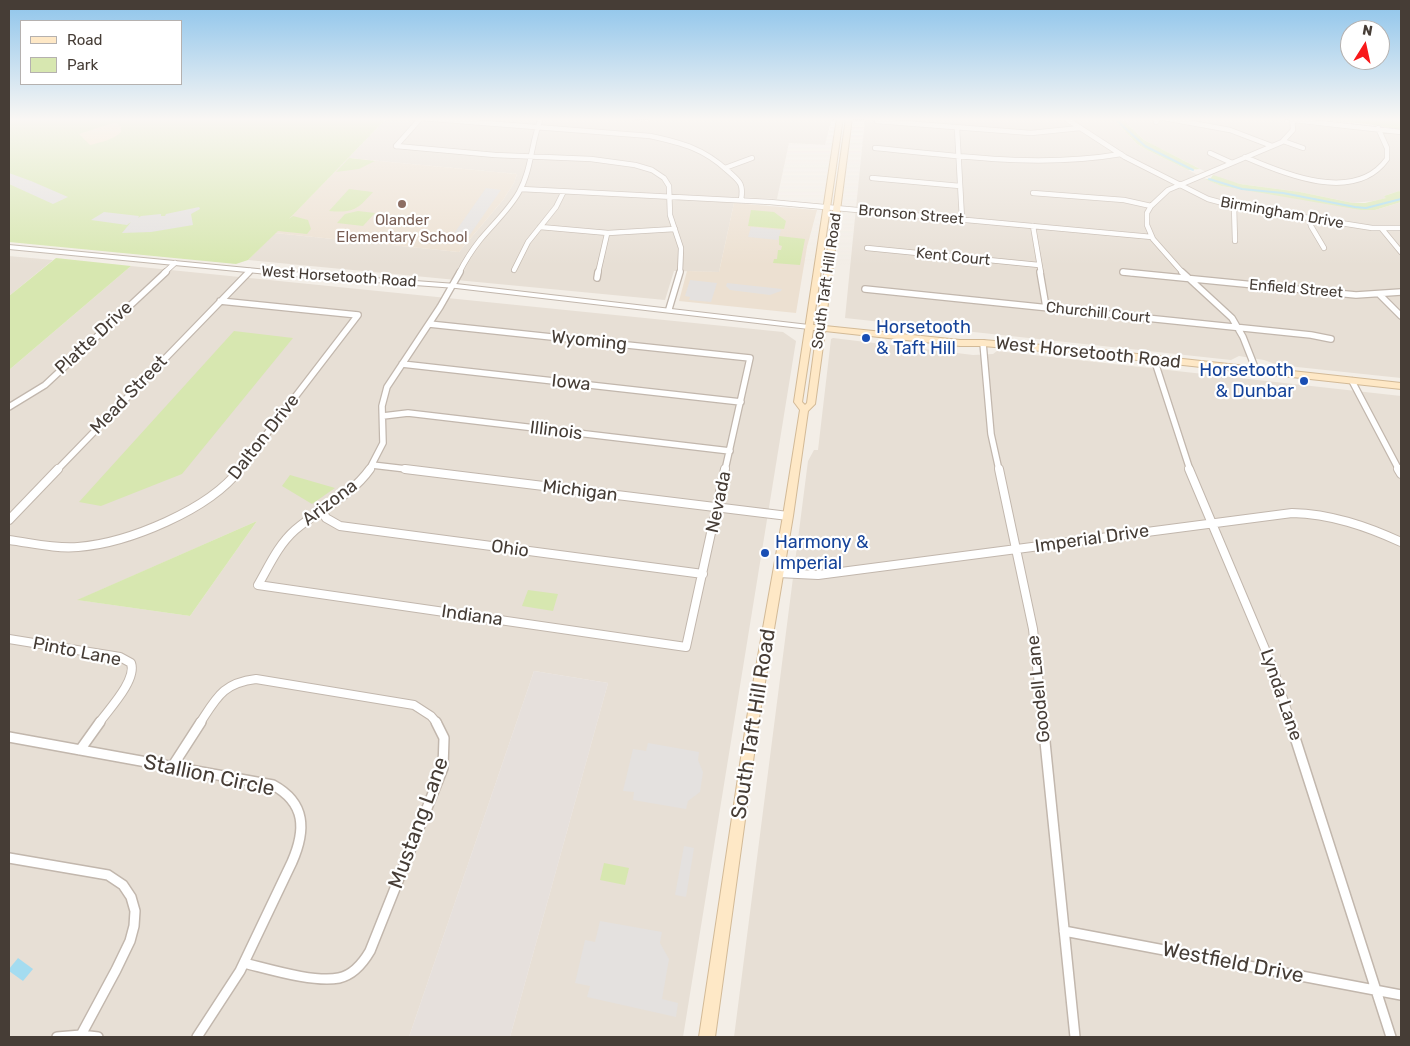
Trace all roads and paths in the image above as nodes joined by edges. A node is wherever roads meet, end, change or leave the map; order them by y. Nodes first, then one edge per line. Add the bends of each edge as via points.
1 (528, 167) edge
2 (644, 167) edge
3 (728, 167) edge
4 (833, 167) edge
5 (842, 167) edge
6 (959, 167) edge
7 (1144, 167) edge
8 (1223, 167) edge
9 (1268, 167) edge
10 (1380, 167) edge
11 (725, 168) joint
12 (872, 178) dead end
13 (960, 186) junction
14 (1179, 186) junction
15 (521, 190) junction
16 (1033, 192) dead end
17 (563, 193) junction
18 (669, 198) junction
19 (741, 200) junction
20 (1151, 206) junction
21 (1234, 206) junction
22 (827, 207) junction
23 (837, 208) junction
24 (1308, 218) junction
25 (962, 220) junction
26 (1033, 226) junction
27 (540, 227) junction
28 (1401, 228) edge
29 (675, 229) junction
30 (1382, 229) junction
31 (607, 234) junction
32 (1152, 237) junction
33 (1235, 241) dead end
34 (9, 247) edge
35 (868, 248) dead end
36 (1324, 248) dead end
37 (1401, 252) edge
38 (175, 263) junction
39 (1039, 265) junction
40 (250, 270) junction
41 (514, 270) dead end
42 (1122, 272) dead end
43 (598, 278) dead end
44 (1191, 279) junction
45 (453, 286) junction
46 (865, 289) dead end
47 (1401, 292) edge
48 (1380, 295) junction
49 (220, 301) junction
50 (1046, 307) junction
51 (669, 309) junction
52 (1401, 316) edge
53 (429, 324) junction
54 (810, 324) junction
55 (822, 326) junction
56 (1239, 328) junction
57 (1331, 339) dead end
58 (984, 343) junction
59 (750, 358) joint
60 (1154, 359) junction
61 (402, 364) junction
62 (1256, 370) junction
63 (1352, 381) junction
64 (1401, 386) edge
65 (740, 402) junction
66 (9, 407) edge
67 (804, 410) junction
68 (383, 416) junction
69 (730, 451) junction
70 (372, 465) junction
71 (1401, 474) edge
72 (718, 508) junction
73 (323, 512) junction
74 (788, 516) junction
75 (9, 520) edge
76 (1212, 523) junction
77 (9, 540) edge
78 (1401, 542) edge
79 (1016, 550) junction
80 (778, 573) junction
81 (703, 574) junction
82 (258, 584) joint
83 (9, 639) edge
84 (686, 647) joint
85 (9, 737) edge
86 (80, 750) junction
87 (172, 767) junction
88 (9, 858) edge
89 (1064, 931) junction
90 (244, 963) junction
91 (1376, 990) junction
92 (1401, 995) edge
93 (82, 1035) junction
94 (57, 1037) edge
95 (98, 1037) edge
96 (197, 1037) edge
97 (707, 1037) edge
98 (1075, 1037) edge
99 (1391, 1037) edge

1 - 15 street, Arizona
2 - 18 street via 666,179 670,187
3 - 11 street
4 - 22 main road, South Taft Hill Road
5 - 23 main road, South Taft Hill Road
6 - 13 street
7 - 14 street, Birmingham Drive
8 - 14 street
9 - 10 street via 1300,177 1336,182 1357,180 1376,173
11 - 19 street via 740,182
12 - 13 street
13 - 25 street
14 - 20 street via 1168,190
14 - 21 street, Birmingham Drive
15 - 17 street, Bronson Street
15 - 45 street, Arizona via 483,234
16 - 20 street via 1124,200
17 - 18 street, Bronson Street
17 - 27 street
18 - 19 street, Bronson Street
18 - 29 street via 668,208
19 - 22 street, Bronson Street
20 - 32 street via 1147,220
21 - 24 street, Birmingham Drive
21 - 33 street
22 - 23 street, Bronson Street
22 - 54 main road, South Taft Hill Road
23 - 25 street, Bronson Street
23 - 55 main road, South Taft Hill Road
24 - 30 street, Birmingham Drive
24 - 36 street
25 - 26 street, Bronson Street
26 - 32 street, Bronson Street
26 - 39 street
27 - 31 street
27 - 41 street
28 - 30 street, Birmingham Drive
29 - 31 street
29 - 51 street via 681,249 681,271
30 - 37 street
31 - 43 street
32 - 44 street via 1162,252
34 - 38 street, West Horsetooth Road
35 - 39 street, Kent Court
38 - 40 street, West Horsetooth Road
38 - 66 street, Platte Drive via 45,385
39 - 50 street
40 - 45 street, West Horsetooth Road
40 - 49 street, Mead Street
42 - 44 street, Enfield Street
44 - 48 street, Enfield Street
44 - 56 street
45 - 51 street, West Horsetooth Road
45 - 53 street, Arizona
46 - 50 street, Churchill Court
47 - 48 street, Enfield Street
48 - 52 street
49 - 75 street, Mead Street
49 - 77 street, Dalton Drive via 358,315 235,476 214,495 130,536 110,542 64,547
50 - 56 street, Churchill Court
51 - 54 street, West Horsetooth Road via 687,314
53 - 59 street, Wyoming
53 - 61 street, Arizona
54 - 55 main road, West Horsetooth Road
54 - 67 main road, South Taft Hill Road via 798,402
55 - 58 main road, West Horsetooth Road via 960,343
55 - 67 main road, South Taft Hill Road via 811,404
56 - 57 street, Churchill Court
56 - 62 street
58 - 60 main road, West Horsetooth Road
58 - 79 street, Goodell Lane via 991,434
59 - 65 street, Nevada
60 - 62 main road, West Horsetooth Road
60 - 76 street, Lynda Lane via 1179,443
61 - 65 street, Iowa
61 - 68 street, Arizona via 384,394
62 - 63 main road, West Horsetooth Road
63 - 64 main road, West Horsetooth Road
63 - 71 street
65 - 69 street, Nevada
67 - 74 main road, South Taft Hill Road
68 - 69 street, Illinois via 408,413
68 - 70 street, Arizona via 384,440
69 - 72 street, Nevada
70 - 72 street, Michigan
70 - 73 street, Arizona via 352,490
72 - 74 street, Michigan
72 - 81 street, Nevada
73 - 81 street, Ohio via 326,518 340,526
73 - 82 street, Arizona via 284,541
74 - 80 main road, South Taft Hill Road
76 - 78 street, Imperial Drive via 1310,513 1358,523
76 - 79 street, Imperial Drive
76 - 91 street, Lynda Lane via 1273,668
79 - 80 street, Imperial Drive via 818,575
79 - 89 street, Goodell Lane via 1033,629
80 - 97 main road, South Taft Hill Road
81 - 84 street, Nevada
82 - 84 street, Indiana
83 - 86 street, Pinto Lane via 120,657 131,663 133,669 129,681
85 - 86 street, Stallion Circle
86 - 87 street, Stallion Circle
87 - 90 street, Stallion Circle via 273,785 284,790 298,808 301,830 296,853
87 - 90 street, Mustang Lane via 218,695 230,685 247,679 414,705 433,716 444,733 446,755 443,768 370,951 361,965 350,974 330,980
88 - 93 street via 108,875 130,893 135,919 128,949
89 - 91 street, Westfield Drive
89 - 98 street, Goodell Lane
90 - 96 street, Stallion Circle
91 - 92 street, Westfield Drive
91 - 99 street, Lynda Lane
93 - 94 street
93 - 95 street

